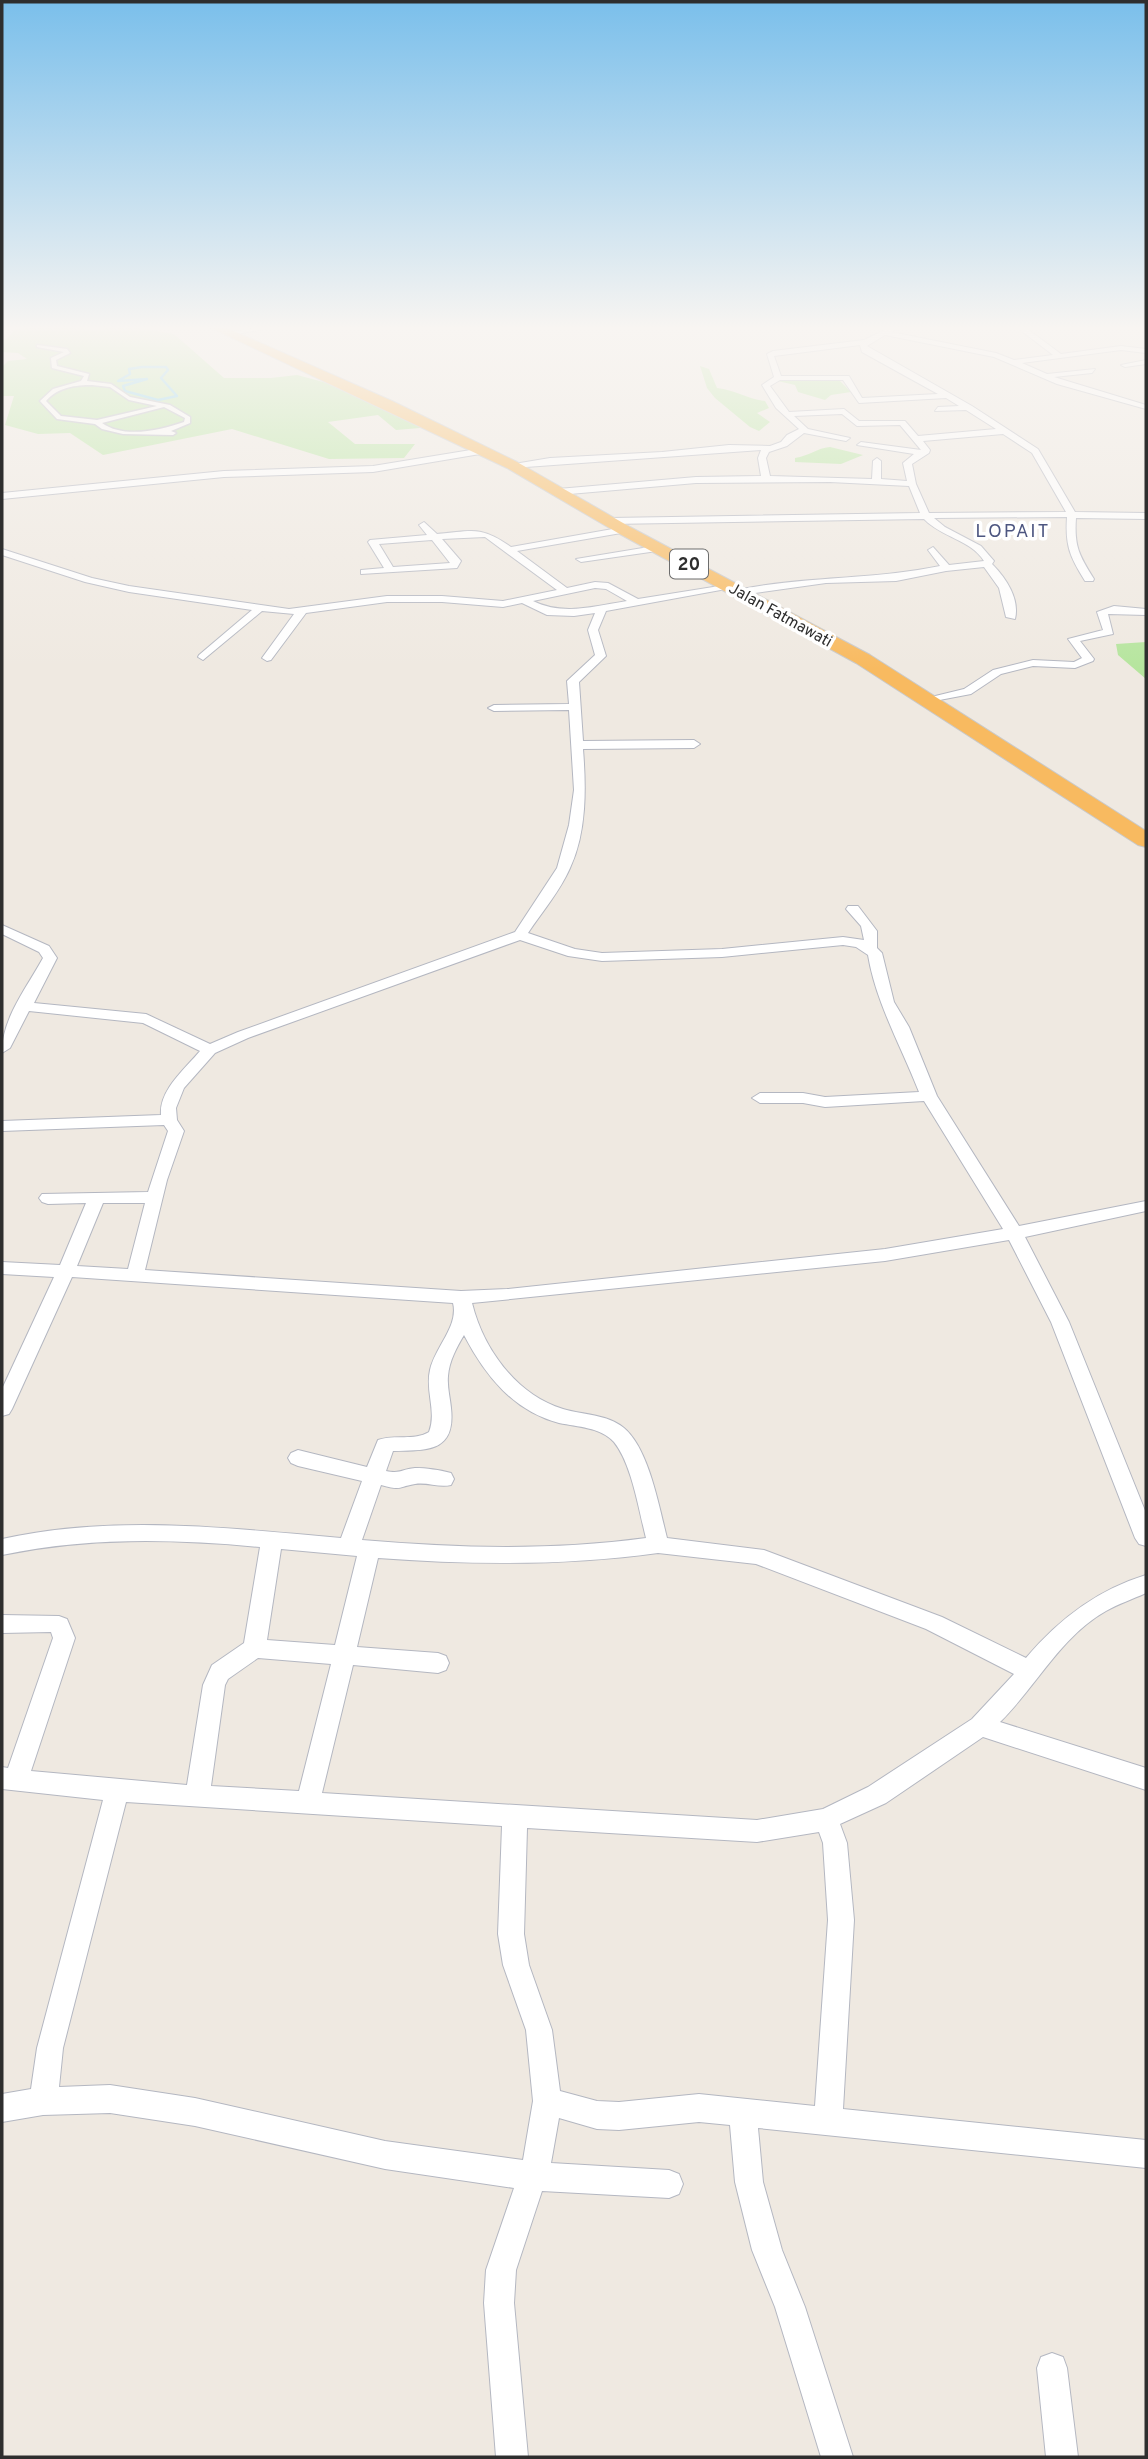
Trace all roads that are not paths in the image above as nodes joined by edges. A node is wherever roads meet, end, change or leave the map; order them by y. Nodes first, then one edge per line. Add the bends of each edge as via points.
1 (918, 439) edge
2 (459, 440) edge
3 (788, 440) edge
4 (1020, 440) edge
5 (861, 445) dead end
6 (769, 448) junction
7 (483, 452) junction
8 (925, 453) junction
9 (877, 461) dead end
10 (512, 465) junction
11 (766, 479) junction
12 (876, 483) junction
13 (912, 484) junction
14 (558, 492) junction
15 (2, 496) edge
16 (1072, 514) junction
17 (926, 516) junction
18 (1146, 516) edge
19 (424, 525) dead end
20 (617, 525) junction
21 (433, 537) junction
22 (661, 548) junction
23 (509, 550) junction
24 (933, 550) dead end
25 (2, 552) edge
26 (581, 559) dead end
27 (986, 564) junction
28 (946, 568) junction
29 (391, 571) junction
30 (364, 572) dead end
31 (1090, 579) dead end
32 (439, 583) junction
33 (563, 589) junction
34 (736, 590) junction
35 (524, 600) junction
36 (637, 603) junction
37 (260, 608) junction
38 (601, 610) junction
39 (301, 612) junction
40 (1146, 612) edge
41 (1011, 617) dead end
42 (203, 657) dead end
43 (267, 658) dead end
44 (929, 699) junction
45 (574, 707) junction
46 (494, 708) dead end
47 (579, 744) junction
48 (694, 744) dead end
49 (1146, 840) edge
50 (853, 909) dead end
51 (2, 929) edge
52 (520, 935) junction
53 (870, 947) junction
54 (13, 1014) edge
55 (2, 1048) edge
56 (210, 1050) junction
57 (929, 1096) junction
58 (760, 1098) dead end
59 (169, 1120) junction
60 (2, 1126) edge
61 (154, 1197) junction
62 (48, 1198) dead end
63 (96, 1199) junction
64 (1146, 1206) edge
65 (1014, 1233) junction
66 (2, 1268) edge
67 (66, 1270) junction
68 (135, 1276) junction
69 (463, 1307) junction
70 (2, 1409) edge
71 (298, 1458) dead end
72 (374, 1477) junction
73 (444, 1479) dead end
74 (1146, 1538) edge
75 (272, 1540) junction
76 (658, 1545) junction
77 (2, 1547) edge
78 (360, 1547) junction
79 (1146, 1584) edge
80 (2, 1624) edge
81 (254, 1648) junction
82 (345, 1655) junction
83 (438, 1663) dead end
84 (1028, 1670) junction
85 (980, 1726) junction
86 (9, 1779) edge
87 (1146, 1779) edge
88 (117, 1791) junction
89 (197, 1796) junction
90 (308, 1803) junction
91 (515, 1816) junction
92 (826, 1819) junction
93 (43, 2101) junction
94 (547, 2101) junction
95 (2, 2108) edge
96 (743, 2113) junction
97 (828, 2121) junction
98 (1146, 2154) edge
99 (533, 2176) junction
100 (669, 2184) dead end
101 (1052, 2368) dead end
102 (512, 2457) edge
103 (837, 2457) edge
104 (1062, 2457) edge

1 - 8 street
2 - 7 highway, Jalan Fatmawati / 20
3 - 6 street
4 - 16 street via 1040,457
5 - 8 street
6 - 10 street via 726,446 687,453
6 - 11 street via 762,458
7 - 10 highway, Jalan Fatmawati / 20
7 - 15 street via 373,469 224,474
8 - 13 street via 907,463
9 - 12 street
10 - 14 highway, Jalan Fatmawati / 20
11 - 12 street via 830,475
11 - 14 street via 660,482
12 - 13 street
13 - 17 street
14 - 20 highway, Jalan Fatmawati / 20
16 - 17 street
16 - 18 street
16 - 31 street via 1070,541
17 - 20 street
17 - 27 street via 956,539 981,548 988,558
19 - 21 street
20 - 22 highway, Jalan Fatmawati / 20
20 - 23 street
21 - 23 street via 483,533
21 - 29 street via 373,542
21 - 32 street via 457,562
22 - 26 street
22 - 34 highway, Jalan Fatmawati / 20
23 - 33 street
24 - 28 street
25 - 37 street via 162,596
27 - 28 street
27 - 41 street via 998,574 1012,606
28 - 34 street via 896,578
29 - 30 street
29 - 32 street
32 - 35 street via 494,604
32 - 39 street
33 - 35 street
33 - 36 street via 603,585
34 - 36 street
34 - 44 highway, Jalan Fatmawati / 20
35 - 38 street via 547,612
36 - 38 street
37 - 39 street
37 - 42 street
38 - 45 street via 593,630 601,656 573,681
39 - 43 street
40 - 44 street via 1102,612 1110,632 1073,639 1089,659 1075,665 1032,663 997,672 967,692
44 - 49 highway, Jalan Fatmawati / 20
45 - 46 street
45 - 47 street
47 - 48 street
47 - 52 street via 580,790 564,868
50 - 53 street via 866,922
51 - 54 street via 49,953 50,958
52 - 53 street via 573,953 602,957 722,953 843,941
52 - 56 street
53 - 57 street via 887,1002
54 - 55 street
54 - 56 street via 146,1019
56 - 59 street via 177,1087 168,1108
57 - 58 street via 825,1102
57 - 65 street
59 - 60 street
59 - 61 street via 176,1131
61 - 63 street
61 - 68 street
62 - 63 street
63 - 67 street
64 - 65 street
65 - 69 street via 884,1255 507,1295
65 - 74 street via 1059,1322
66 - 67 street
67 - 68 street
67 - 70 street
68 - 69 street
69 - 72 street via 440,1367 442,1415 437,1437 419,1444 388,1444
69 - 76 street via 499,1377 521,1398 555,1414 600,1425 617,1433 629,1447
71 - 72 street
72 - 73 street via 400,1482 414,1476
72 - 78 street
75 - 77 street via 124,1531
75 - 78 street
75 - 81 street
76 - 78 street via 556,1555 451,1555
76 - 84 street via 756,1556 922,1618
78 - 82 street
79 - 84 street via 1098,1605 1053,1642
80 - 86 street via 51,1623 58,1625 64,1638
81 - 82 street
81 - 89 street via 220,1672 214,1685
82 - 83 street
82 - 90 street
84 - 85 street via 1006,1702
85 - 87 street
85 - 92 street via 877,1795
86 - 88 street
88 - 89 street
88 - 93 street via 50,2048
89 - 90 street
90 - 91 street
91 - 92 street via 757,1831
91 - 94 street via 511,1934 516,1965 539,2030
92 - 97 street via 835,1843 841,1920
93 - 95 street
93 - 99 street via 110,2099 183,2110 385,2155
94 - 96 street via 597,2115 699,2108
94 - 99 street
96 - 97 street
96 - 103 street via 749,2182 767,2250 790,2307
97 - 98 street
99 - 100 street
99 - 102 street via 501,2270 499,2303
101 - 104 street

